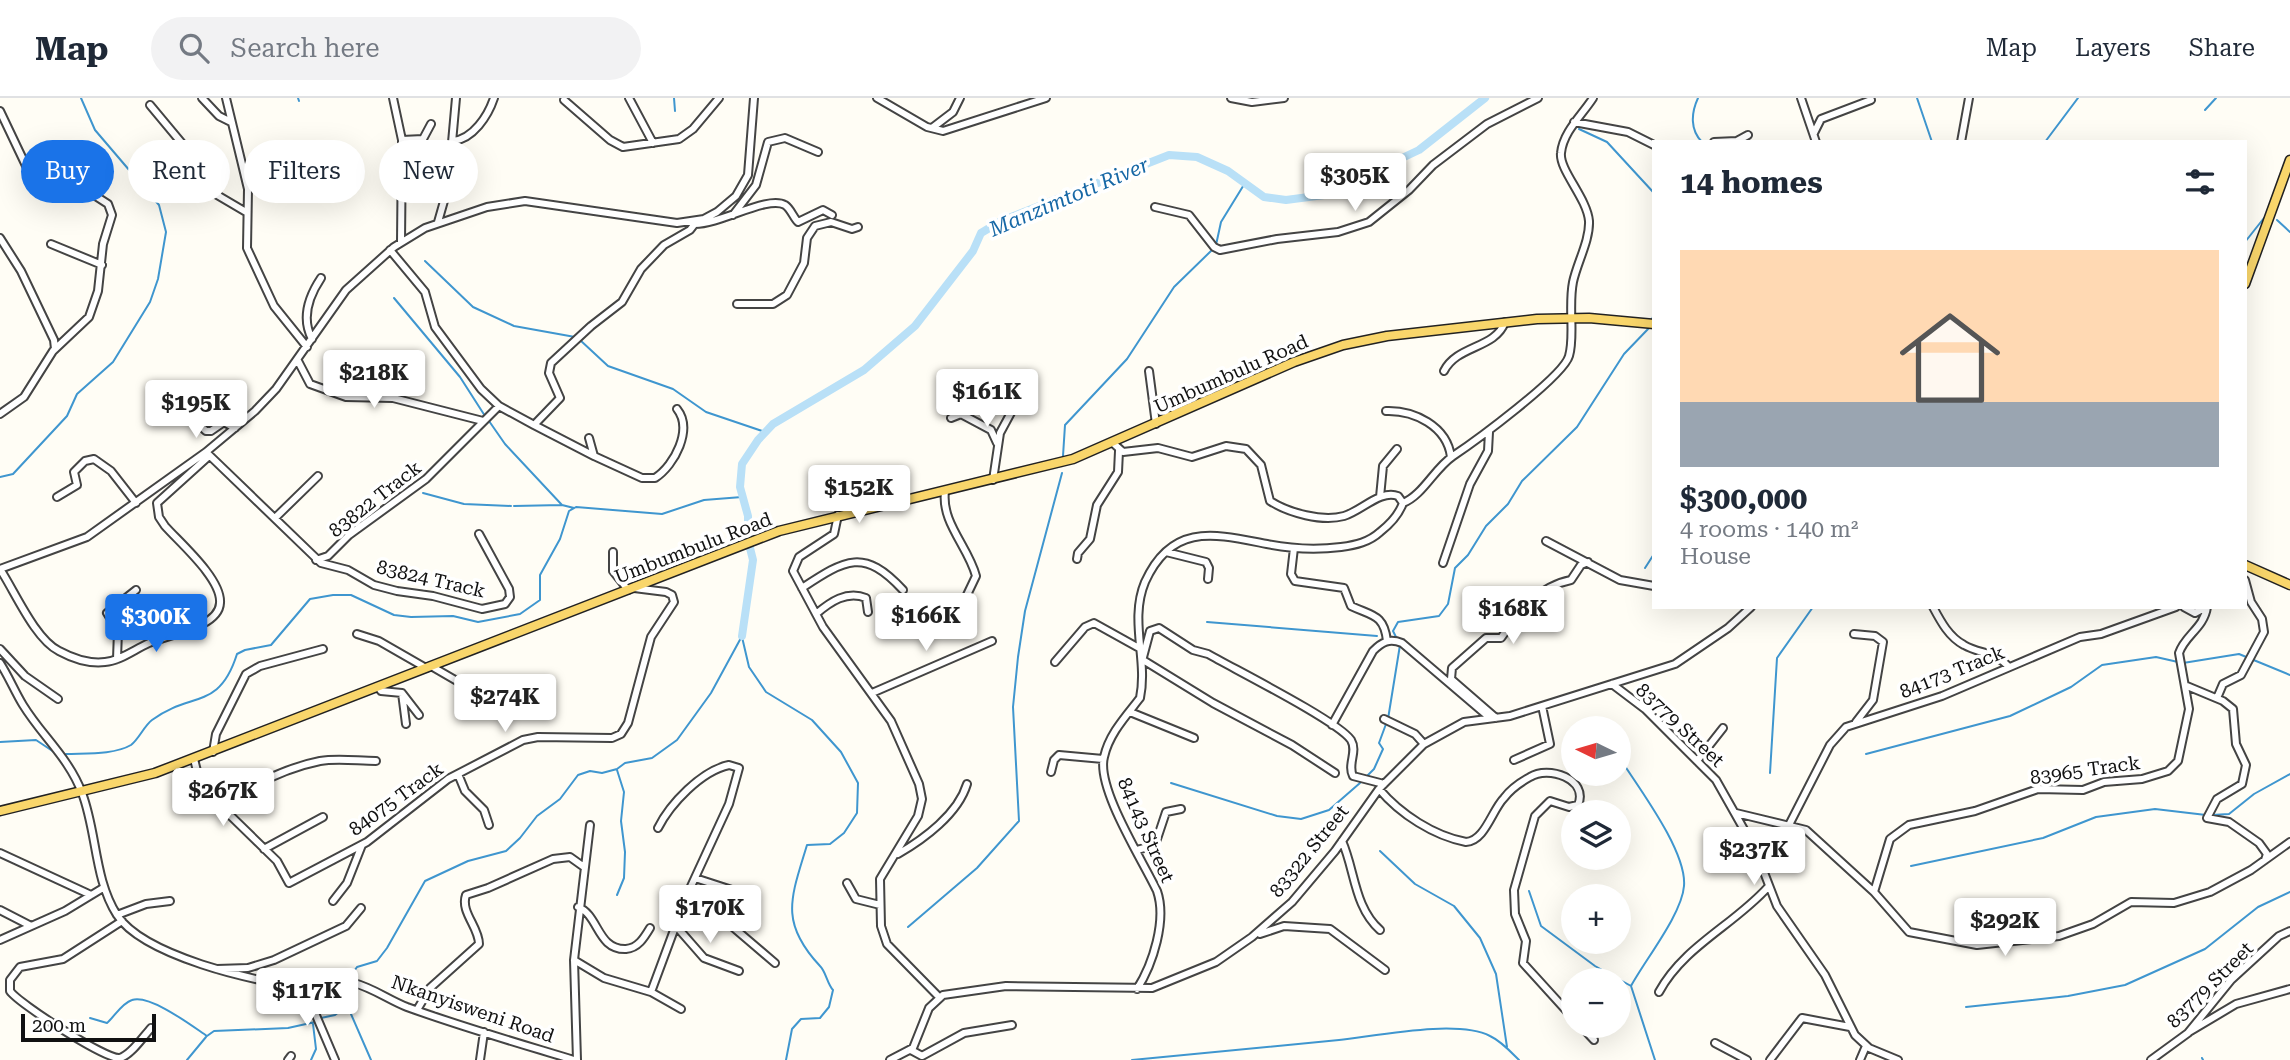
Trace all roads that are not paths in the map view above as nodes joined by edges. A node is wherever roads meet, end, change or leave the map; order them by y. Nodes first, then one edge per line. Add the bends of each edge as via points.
1 (202, 98) edge
2 (226, 98) edge
3 (393, 98) edge
4 (456, 98) edge
5 (494, 98) edge
6 (629, 98) edge
7 (719, 98) edge
8 (754, 98) edge
9 (877, 98) edge
10 (960, 98) edge
11 (1046, 98) edge
12 (1231, 98) edge
13 (1284, 98) edge
14 (1538, 98) edge
15 (1593, 98) edge
16 (1801, 98) edge
17 (1969, 98) edge
18 (1264, 99) edge
19 (564, 100) dead end
20 (1871, 100) dead end
21 (150, 105) dead end
22 (0, 111) edge
23 (1809, 118) junction
24 (1821, 119) junction
25 (231, 122) junction
26 (1574, 122) junction
27 (431, 124) dead end
28 (932, 128) junction
29 (1814, 133) junction
30 (1748, 135) dead end
31 (401, 140) joint
32 (453, 140) edge
33 (461, 140) edge
34 (1739, 140) edge
35 (1816, 140) edge
36 (1961, 140) edge
37 (653, 143) junction
38 (1652, 144) edge
39 (818, 152) dead end
40 (2290, 160) edge
41 (2289, 170) edge
42 (401, 203) edge
43 (443, 203) edge
44 (1154, 207) dead end
45 (819, 211) junction
46 (246, 212) junction
47 (832, 215) dead end
48 (732, 217) junction
49 (438, 222) junction
50 (696, 222) junction
51 (815, 226) junction
52 (858, 227) dead end
53 (0, 238) edge
54 (401, 242) junction
55 (51, 244) dead end
56 (390, 250) junction
57 (102, 265) junction
58 (321, 278) dead end
59 (2247, 279) edge
60 (737, 304) dead end
61 (1569, 318) junction
62 (1505, 322) junction
63 (1652, 324) edge
64 (313, 339) junction
65 (307, 347) junction
66 (55, 349) junction
67 (298, 361) junction
68 (1149, 371) dead end
69 (1444, 371) dead end
70 (1016, 379) dead end
71 (179, 406) dead end
72 (499, 406) junction
73 (677, 410) dead end
74 (1386, 411) dead end
75 (0, 414) edge
76 (951, 418) dead end
77 (483, 421) junction
78 (1156, 424) junction
79 (534, 425) junction
80 (235, 428) junction
81 (1489, 432) junction
82 (589, 438) dead end
83 (1113, 443) junction
84 (997, 445) junction
85 (1397, 449) dead end
86 (1119, 451) junction
87 (207, 454) junction
88 (594, 456) junction
89 (1451, 457) junction
90 (318, 476) dead end
91 (993, 480) junction
92 (945, 491) junction
93 (57, 497) dead end
94 (1380, 498) junction
95 (136, 503) junction
96 (1403, 503) junction
97 (838, 515) junction
98 (275, 518) junction
99 (480, 534) dead end
100 (1546, 541) dead end
101 (1294, 548) junction
102 (613, 552) dead end
103 (1166, 552) junction
104 (1077, 559) dead end
105 (316, 560) junction
106 (1588, 562) junction
107 (1443, 563) dead end
108 (2247, 566) edge
109 (0, 569) edge
110 (1208, 579) dead end
111 (2290, 585) edge
112 (1652, 586) edge
113 (2247, 587) edge
114 (802, 588) junction
115 (630, 589) junction
116 (136, 590) dead end
117 (903, 590) dead end
118 (966, 597) dead end
119 (1749, 609) edge
120 (1934, 609) edge
121 (2170, 609) edge
122 (2206, 609) edge
123 (868, 612) dead end
124 (816, 614) junction
125 (357, 634) dead end
126 (1854, 634) dead end
127 (992, 641) dead end
128 (1387, 641) junction
129 (1139, 648) junction
130 (0, 649) edge
131 (323, 649) dead end
132 (117, 659) junction
133 (1142, 661) junction
134 (1055, 662) dead end
135 (0, 663) edge
136 (2008, 666) junction
137 (429, 667) junction
138 (2187, 686) junction
139 (377, 687) junction
140 (1615, 687) junction
141 (402, 693) junction
142 (872, 693) junction
143 (2217, 698) junction
144 (58, 699) dead end
145 (1542, 706) junction
146 (1130, 712) junction
147 (512, 713) dead end
148 (419, 715) dead end
149 (1493, 718) junction
150 (1384, 719) dead end
151 (1854, 723) junction
152 (407, 724) dead end
153 (1332, 725) junction
154 (1723, 728) dead end
155 (1194, 738) dead end
156 (1424, 744) junction
157 (213, 752) junction
158 (194, 759) junction
159 (1103, 759) junction
160 (1514, 760) dead end
161 (376, 761) dead end
162 (1697, 761) junction
163 (1051, 772) dead end
164 (1335, 773) dead end
165 (458, 774) junction
166 (967, 784) dead end
167 (1381, 786) junction
168 (82, 792) junction
169 (220, 806) junction
170 (1181, 809) dead end
171 (0, 811) edge
172 (1736, 813) junction
173 (323, 817) dead end
174 (489, 825) dead end
175 (590, 825) dead end
176 (1789, 825) junction
177 (658, 828) dead end
178 (1342, 841) junction
179 (2290, 842) edge
180 (362, 845) junction
181 (264, 849) junction
182 (1137, 850) junction
183 (0, 853) edge
184 (897, 855) junction
185 (2265, 860) junction
186 (584, 866) junction
187 (695, 878) junction
188 (847, 883) dead end
189 (1768, 887) junction
190 (103, 888) junction
191 (1874, 892) junction
192 (91, 895) junction
193 (170, 901) dead end
194 (333, 901) dead end
195 (880, 905) junction
196 (578, 907) junction
197 (361, 908) dead end
198 (0, 910) edge
199 (117, 915) junction
200 (122, 921) junction
201 (31, 926) junction
202 (676, 926) junction
203 (650, 928) dead end
204 (1380, 930) dead end
205 (2290, 931) edge
206 (1252, 937) junction
207 (0, 940) edge
208 (574, 960) junction
209 (775, 963) dead end
210 (214, 970) junction
211 (1385, 970) dead end
212 (739, 971) dead end
213 (308, 987) junction
214 (1137, 989) junction
215 (2290, 989) edge
216 (651, 992) junction
217 (1659, 992) dead end
218 (938, 996) junction
219 (1561, 1005) edge
220 (681, 1009) dead end
221 (417, 1010) junction
222 (1012, 1025) dead end
223 (1850, 1027) junction
224 (151, 1028) dead end
225 (484, 1032) junction
226 (2188, 1033) junction
227 (1715, 1043) dead end
228 (1866, 1046) junction
229 (911, 1050) junction
230 (335, 1060) edge
231 (480, 1060) edge
232 (576, 1060) edge
233 (890, 1060) edge
234 (1747, 1060) edge
235 (1770, 1060) edge
236 (1860, 1060) edge
237 (1898, 1060) edge
238 (2151, 1060) edge

1 - 25 street
2 - 25 street
3 - 31 street
4 - 32 street
5 - 33 street via 479,125
6 - 37 street
7 - 37 street via 686,135
8 - 50 street via 751,164 743,186 727,205
9 - 28 street
10 - 28 street via 953,112
11 - 28 street via 953,129
12 - 18 street
13 - 18 street
14 - 44 street via 1487,124 1357,227 1220,250 1189,215
15 - 26 street, 84143 Street
16 - 23 street
17 - 36 street
19 - 37 street via 619,146
20 - 24 street
21 - 46 street via 195,159 212,192
22 - 57 street via 29,172 83,190 108,204 112,215
23 - 24 street
23 - 29 street
24 - 29 street
25 - 46 street via 248,189
26 - 38 street via 1628,132
26 - 61 street, 84143 Street via 1561,156 1581,194 1589,225 1573,281
27 - 31 street via 423,139
29 - 35 street
30 - 34 street
39 - 48 street via 785,138 768,142 756,185
40 - 41 main road
41 - 59 main road
42 - 54 street
43 - 49 street
45 - 47 street
45 - 48 street via 797,222 785,205 772,202
45 - 51 street
46 - 65 street via 247,248 256,272 278,312
48 - 50 street
49 - 50 street via 525,201
49 - 54 street
50 - 79 street via 664,245 641,269 622,302 551,363 560,398
51 - 52 street via 831,222
51 - 60 street via 790,291 780,301
53 - 66 street via 21,271
54 - 56 street
55 - 57 street
56 - 64 street via 346,290
56 - 72 street via 427,294 433,322 445,342
57 - 66 street via 89,317
58 - 64 street via 308,304 307,326
61 - 62 main road, Umbumbulu Road
61 - 63 main road, Umbumbulu Road
61 - 81 street, 84143 Street via 1572,344 1564,367
62 - 69 street via 1495,337 1469,349
62 - 78 main road, Umbumbulu Road via 1343,345
64 - 65 street
65 - 67 street
66 - 75 street via 24,397
67 - 77 street via 310,384 346,397 393,398
67 - 80 street via 269,398
68 - 78 street
70 - 84 street via 1020,396
71 - 80 street via 206,430 224,422
72 - 77 street, 83822 Track
72 - 79 street
73 - 88 street via 685,432 656,478 642,478
74 - 89 street via 1420,417 1445,439
76 - 84 street via 961,414 989,428
77 - 105 street, 83822 Track via 426,479 325,558
78 - 83 main road, Umbumbulu Road
79 - 88 street
80 - 87 street
81 - 89 street, 84143 Street
81 - 107 street via 1488,451
82 - 88 street
83 - 86 street
83 - 91 main road, Umbumbulu Road via 1073,459
84 - 91 street
85 - 94 street via 1383,466
86 - 94 street via 1158,448 1192,457 1226,446 1241,447 1261,465 1270,501 1322,518 1344,516
86 - 104 street via 1118,472 1097,505 1090,539
87 - 95 street
87 - 98 street, 83822 Track
87 - 132 street via 157,506 165,526 209,576 220,605 216,613 188,631 153,641
89 - 96 street, 84143 Street
90 - 98 street
91 - 92 main road, Umbumbulu Road
92 - 97 main road, Umbumbulu Road
92 - 118 street via 945,510 976,576
93 - 95 street via 77,485 74,472 94,459 111,471
94 - 96 street via 1392,494
95 - 109 street via 79,541
96 - 101 street, 84143 Street via 1388,526 1371,540 1335,548
97 - 114 street via 834,534 795,561 793,571
97 - 115 main road, Umbumbulu Road via 755,540
98 - 105 street, 83822 Track
99 - 105 street, 83824 Track via 510,594 505,604 491,609 387,589
100 - 106 street
101 - 103 street, 84143 Street via 1215,533 1187,538
101 - 128 street via 1294,581 1344,588 1351,606 1382,620
102 - 115 street via 614,573
103 - 110 street via 1206,562
103 - 129 street, 84143 Street via 1142,591
106 - 112 street via 1620,580
106 - 149 street via 1571,580 1553,584 1531,601 1502,638 1486,638 1452,668 1451,679
108 - 111 main road
109 - 132 street via 51,646 90,662
113 - 143 street via 2264,632 2241,675 2223,684
114 - 117 street via 836,567 860,561 877,566
114 - 124 street
115 - 137 main road, Umbumbulu Road
115 - 165 street, 84075 Track via 666,592 674,602 651,637 624,731 608,738 530,737
116 - 132 street via 107,613 118,631
119 - 140 street, 83322 Street via 1675,664
120 - 136 street via 1954,638 2000,657
121 - 136 street, 84173 Track via 2080,637
122 - 138 street, 83965 Track via 2201,625 2179,653
123 - 124 street via 866,598 851,595
124 - 142 street
125 - 137 street
126 - 151 street via 1875,636 1883,642 1873,700
127 - 142 street
128 - 149 street via 1402,643
128 - 153 street via 1373,652
129 - 133 street, 84143 Street
129 - 134 street via 1094,622 1085,626
130 - 144 street via 25,676
131 - 157 street via 246,674 216,734
133 - 146 street, 84143 Street via 1142,690
133 - 153 street via 1150,631 1159,628
133 - 164 street
135 - 168 street, Nkanyisweni Road via 22,703 61,752
136 - 151 street, 84173 Track via 1923,703
137 - 139 main road, Umbumbulu Road
137 - 147 street
138 - 143 street
138 - 191 street, 83965 Track via 2189,709 2181,749 2178,761 2168,771 2083,790 2038,789 1975,811 1909,825 1890,839
139 - 141 street
139 - 157 main road, Umbumbulu Road
140 - 145 street, 83322 Street
140 - 162 street, 83779 Street via 1645,709
141 - 148 street
141 - 152 street
142 - 184 street via 891,721 921,792 920,811
143 - 185 street via 2234,713 2235,741 2245,770 2242,783 2217,799 2207,818 2229,821 2259,843 2267,855
145 - 149 street, 83322 Street
145 - 160 street via 1550,744
146 - 155 street
146 - 159 street, 84143 Street via 1119,724
149 - 156 street, 83322 Street via 1464,722
150 - 156 street via 1415,734
151 - 176 street via 1833,739
153 - 167 street via 1352,742 1353,776
154 - 162 street
156 - 167 street, 83322 Street
157 - 158 main road, Umbumbulu Road
158 - 168 main road, Umbumbulu Road
158 - 169 street via 201,787
159 - 163 street via 1059,755
159 - 182 street, 84143 Street via 1108,789
161 - 169 street via 321,761 258,783
162 - 172 street, 83779 Street via 1716,780
165 - 174 street via 465,791 483,808
165 - 180 street, 84075 Track
166 - 184 street via 961,798 934,828
167 - 178 street, 83322 Street
167 - 219 street via 1392,803 1421,823 1466,842 1478,837 1503,799 1530,777 1562,775 1574,782 1580,794 1578,805 1550,801 1536,813 1513,894 1526,941 1523,963
168 - 171 main road, Umbumbulu Road
168 - 190 street, Nkanyisweni Road
169 - 181 street
170 - 182 street via 1166,812 1155,845
172 - 176 street
172 - 189 street, 83779 Street
173 - 181 street
175 - 186 street
176 - 191 street via 1815,837
177 - 187 street via 675,804 712,772 729,765 739,768 729,804
178 - 204 street via 1364,908
178 - 206 street, 83322 Street via 1292,902
179 - 185 street
180 - 181 street, 84075 Track via 289,883
180 - 194 street via 347,883
182 - 214 street, 84143 Street via 1161,906 1150,966
183 - 192 street
184 - 195 street via 880,879
185 - 191 street via 2197,897 2174,903 2131,902 2094,924 2065,934 2004,944 1960,944 1909,932
186 - 196 street
186 - 221 street via 575,858 559,858 466,895 465,906 479,944 430,988
187 - 202 street
187 - 209 street via 736,892 729,911 734,928
188 - 195 street via 856,899
189 - 217 street via 1748,909 1681,961
189 - 223 street, 83779 Street via 1787,923 1825,975
190 - 192 street
190 - 199 street, Nkanyisweni Road
192 - 201 street
193 - 199 street
195 - 218 street via 887,944
196 - 203 street via 614,948 632,948
196 - 208 street
197 - 210 street via 346,926 274,960 248,968
198 - 201 street
199 - 200 street, Nkanyisweni Road
200 - 210 street, Nkanyisweni Road
200 - 224 street via 63,959 20,967 10,980 10,991 72,1039 112,1058 123,1057
201 - 207 street
202 - 212 street via 704,958
202 - 216 street
205 - 226 street, 83779 Street via 2231,980
206 - 211 street via 1284,926 1323,928
206 - 214 street, 83322 Street via 1198,971 1158,987
208 - 216 street via 604,978
208 - 232 street
210 - 213 street, Nkanyisweni Road
213 - 221 street, Nkanyisweni Road via 351,982
213 - 230 street
214 - 218 street, 83322 Street via 992,987
215 - 226 street via 2236,1004
216 - 220 street
218 - 229 street
221 - 225 street, Nkanyisweni Road
222 - 229 street via 964,1033 922,1056
223 - 228 street, 83779 Street
223 - 235 street via 1802,1018
225 - 231 street
225 - 232 street, Nkanyisweni Road
226 - 238 street, 83779 Street
227 - 234 street
228 - 236 street
228 - 237 street, 83779 Street
229 - 233 street

